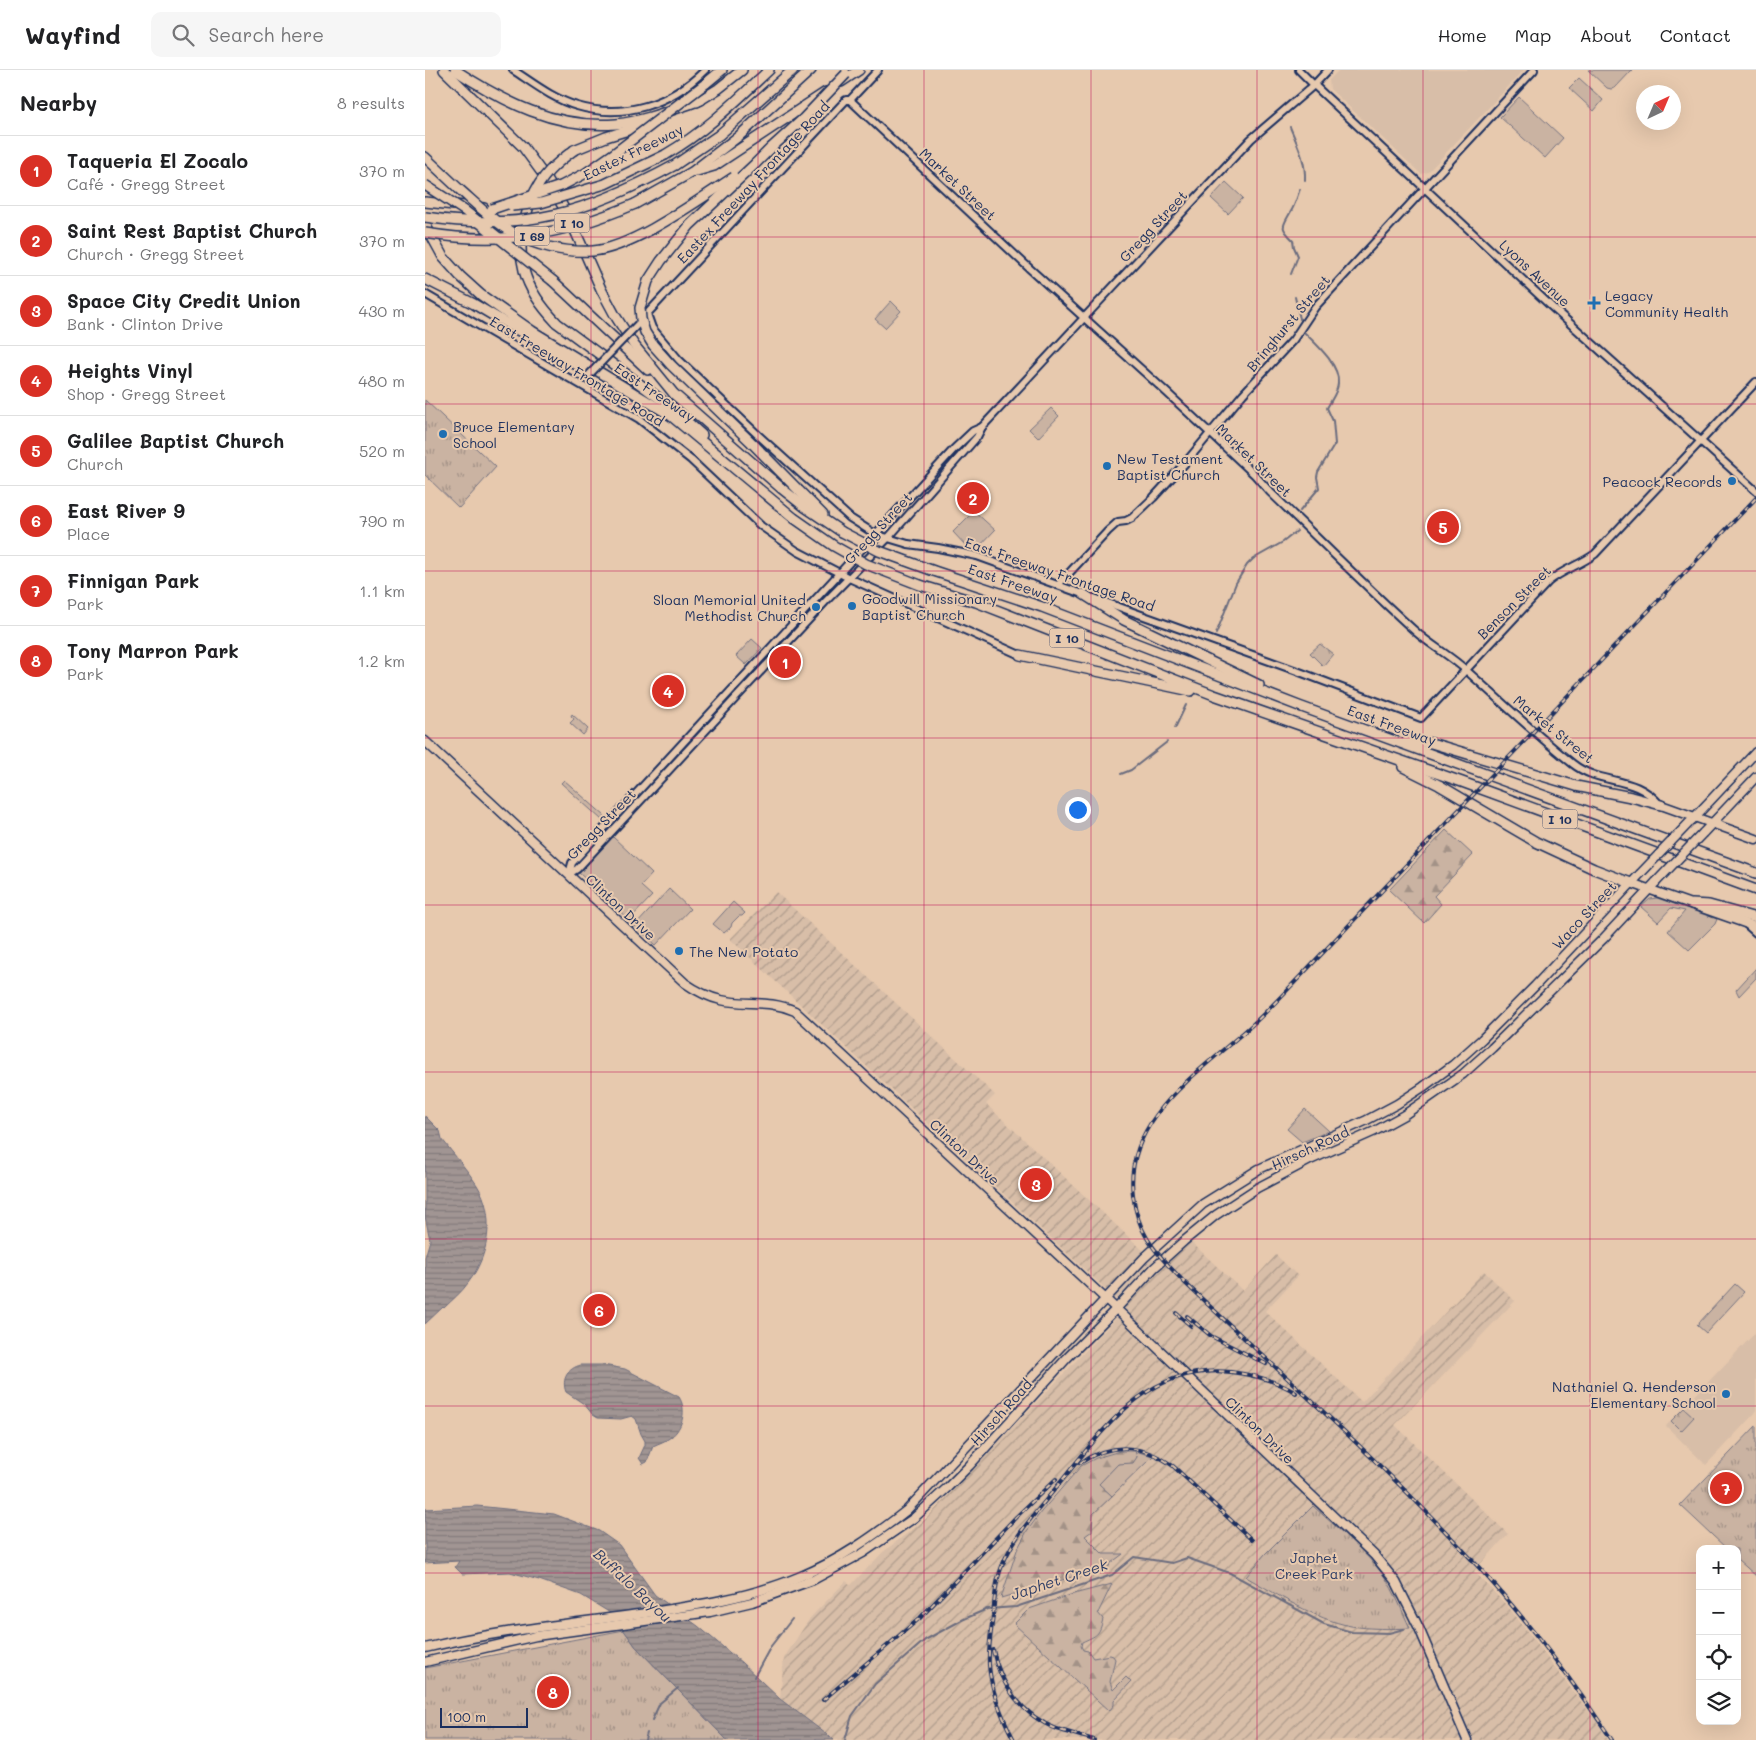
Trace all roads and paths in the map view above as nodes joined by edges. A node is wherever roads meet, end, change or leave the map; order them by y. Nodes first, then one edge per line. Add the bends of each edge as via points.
1 (444, 70) edge
2 (455, 70) edge
3 (513, 70) edge
4 (705, 70) edge
5 (722, 70) edge
6 (742, 70) edge
7 (769, 70) edge
8 (793, 70) edge
9 (811, 70) edge
10 (850, 70) edge
11 (859, 70) edge
12 (878, 70) edge
13 (1299, 70) edge
14 (1328, 70) edge
15 (1534, 70) edge
16 (1314, 86) junction
17 (701, 100) junction
18 (850, 100) junction
19 (425, 157) edge
20 (755, 164) junction
21 (692, 172) junction
22 (425, 185) edge
23 (1424, 188) junction
24 (425, 202) edge
25 (492, 208) junction
26 (425, 217) edge
27 (425, 224) edge
28 (425, 233) edge
29 (425, 279) edge
30 (425, 294) edge
31 (647, 314) junction
32 (1084, 318) junction
33 (1756, 382) edge
34 (580, 385) junction
35 (674, 394) junction
36 (982, 427) junction
37 (1210, 434) junction
38 (695, 436) junction
39 (1700, 441) junction
40 (740, 473) junction
41 (1756, 491) edge
42 (807, 505) junction
43 (875, 534) junction
44 (888, 538) junction
45 (839, 573) junction
46 (849, 578) junction
47 (1057, 585) junction
48 (1083, 594) junction
49 (1020, 655) joint
50 (1466, 669) junction
51 (1214, 695) junction
52 (1299, 706) junction
53 (1421, 718) joint
54 (1396, 740) junction
55 (425, 741) edge
56 (1364, 748) junction
57 (1756, 752) edge
58 (1756, 777) edge
59 (1661, 805) junction
60 (1695, 817) junction
61 (1712, 823) junction
62 (1756, 839) edge
63 (1756, 873) edge
64 (569, 874) junction
65 (1631, 883) junction
66 (1649, 889) junction
67 (1756, 890) edge
68 (1692, 904) junction
69 (1756, 918) edge
70 (1747, 924) junction
71 (1756, 927) edge
72 (1756, 932) edge
73 (1423, 1087) joint
74 (1434, 1096) joint
75 (1106, 1299) junction
76 (1116, 1309) junction
77 (752, 1598) junction
78 (535, 1632) junction
79 (425, 1648) edge
80 (425, 1662) edge
81 (1467, 1740) edge

1 - 35 highway, East Freeway / I 10 via 523,147 548,181 569,217 616,317
2 - 17 highway via 519,107 543,116 587,124 617,124
3 - 4 street via 548,93 577,106 607,111 661,102
5 - 25 highway, bridge via 586,173 561,186
6 - 17 highway
7 - 25 highway, Eastex Freeway / I 69, bridge via 713,122 665,155 580,193 541,203
8 - 26 highway, bridge via 719,135 675,165 606,199 561,214 519,221 450,221
9 - 21 highway, I 69 via 739,136
10 - 20 highway, bridge
11 - 21 highway via 715,166
12 - 18 street, Eastex Freeway Frontage Road
13 - 16 street, Lyons Avenue
14 - 16 street, Gregg Street
15 - 23 street, Bringhurst Street
16 - 23 street, Lyons Avenue
16 - 32 street, Gregg Street via 1251,139
17 - 40 highway, bridge via 657,121 574,150 557,162 537,185 523,223 523,269 527,283 544,310 557,323 671,407
18 - 31 street, Eastex Freeway Frontage Road via 839,106
18 - 32 street, Market Street
19 - 20 highway, bridge via 513,233 539,245 594,251 614,246 667,220
20 - 42 highway, bridge via 690,225 661,261 647,282 640,308 641,319 653,346 751,443
21 - 28 highway, I 69, bridge via 619,211 542,235 458,238
22 - 35 highway, bridge via 465,211 553,281
23 - 37 street, Bringhurst Street via 1315,307 1293,340
23 - 39 street, Lyons Avenue
24 - 25 highway, Eastex Freeway / I 69, bridge
27 - 38 highway, East Freeway / I 10 via 443,256 481,295 531,331 670,415
29 - 38 highway via 474,304
30 - 34 street, East Freeway Frontage Road
31 - 34 street, Eastex Freeway Frontage Road, bridge
31 - 43 street, East Freeway Frontage Road via 652,328 668,348 716,396 838,510
32 - 36 street, Gregg Street
32 - 37 street, Market Street
33 - 39 street, Benson Street
34 - 45 street, East Freeway Frontage Road via 639,419 679,450 777,538
35 - 42 highway, East Freeway / I 10
36 - 43 street, Gregg Street via 954,449
36 - 44 street, Gregg Street via 977,437
37 - 47 street, Bringhurst Street via 1139,513 1118,522
37 - 50 street, Market Street via 1417,632
38 - 40 highway, East Freeway / I 10
39 - 41 street, Lyons Avenue
39 - 50 street, Benson Street via 1595,554 1554,577
40 - 51 highway, East Freeway / I 10, bridge via 793,518 866,564 976,602
42 - 52 highway, East Freeway / I 10, bridge via 842,532 879,551 1042,607
43 - 44 street, East Freeway Frontage Road
43 - 45 street, Gregg Street
44 - 46 street, Gregg Street
44 - 47 street, East Freeway Frontage Road via 977,556
45 - 46 street, East Freeway Frontage Road
45 - 64 street, Gregg Street via 572,863
46 - 49 street, East Freeway Frontage Road
46 - 64 street, Gregg Street
47 - 48 street, East Freeway Frontage Road
48 - 52 highway via 1124,620
48 - 53 street, East Freeway Frontage Road
49 - 51 highway
50 - 53 street, Benson Street
50 - 59 street, Market Street via 1585,772 1631,784 1647,792
51 - 56 highway, East Freeway / I 10
52 - 54 highway, East Freeway / I 10
54 - 59 highway via 1431,744 1575,786
54 - 63 highway, East Freeway / I 10
55 - 64 main road, Clinton Drive
56 - 65 highway via 1439,785 1545,846
56 - 67 highway, East Freeway / I 10
57 - 60 main road, Waco Street
58 - 61 main road, Waco Street
59 - 60 main road
60 - 61 main road
60 - 65 main road, Waco Street, bridge
61 - 62 main road
61 - 66 main road, Waco Street, bridge
64 - 75 main road, Clinton Drive via 695,990 720,1000 770,1004 795,1011
65 - 66 main road
65 - 73 main road, Waco Street via 1482,1039
66 - 68 main road
66 - 74 main road, Waco Street via 1485,1055
68 - 69 highway via 1709,905
68 - 70 main road
70 - 71 main road
70 - 72 street
73 - 75 main road, Hirsch Road via 1365,1122 1259,1170 1203,1204 1144,1258
74 - 76 main road, Hirsch Road via 1375,1131 1271,1180 1229,1206 1184,1240
75 - 76 main road, Clinton Drive
75 - 77 main road, Hirsch Road via 907,1510 844,1555
76 - 77 main road, Hirsch Road via 969,1466 914,1518 863,1553 813,1580
76 - 81 main road, Clinton Drive via 1386,1568 1419,1628
77 - 78 main road, Hirsch Road via 711,1612
78 - 79 main road via 493,1634
78 - 80 main road

